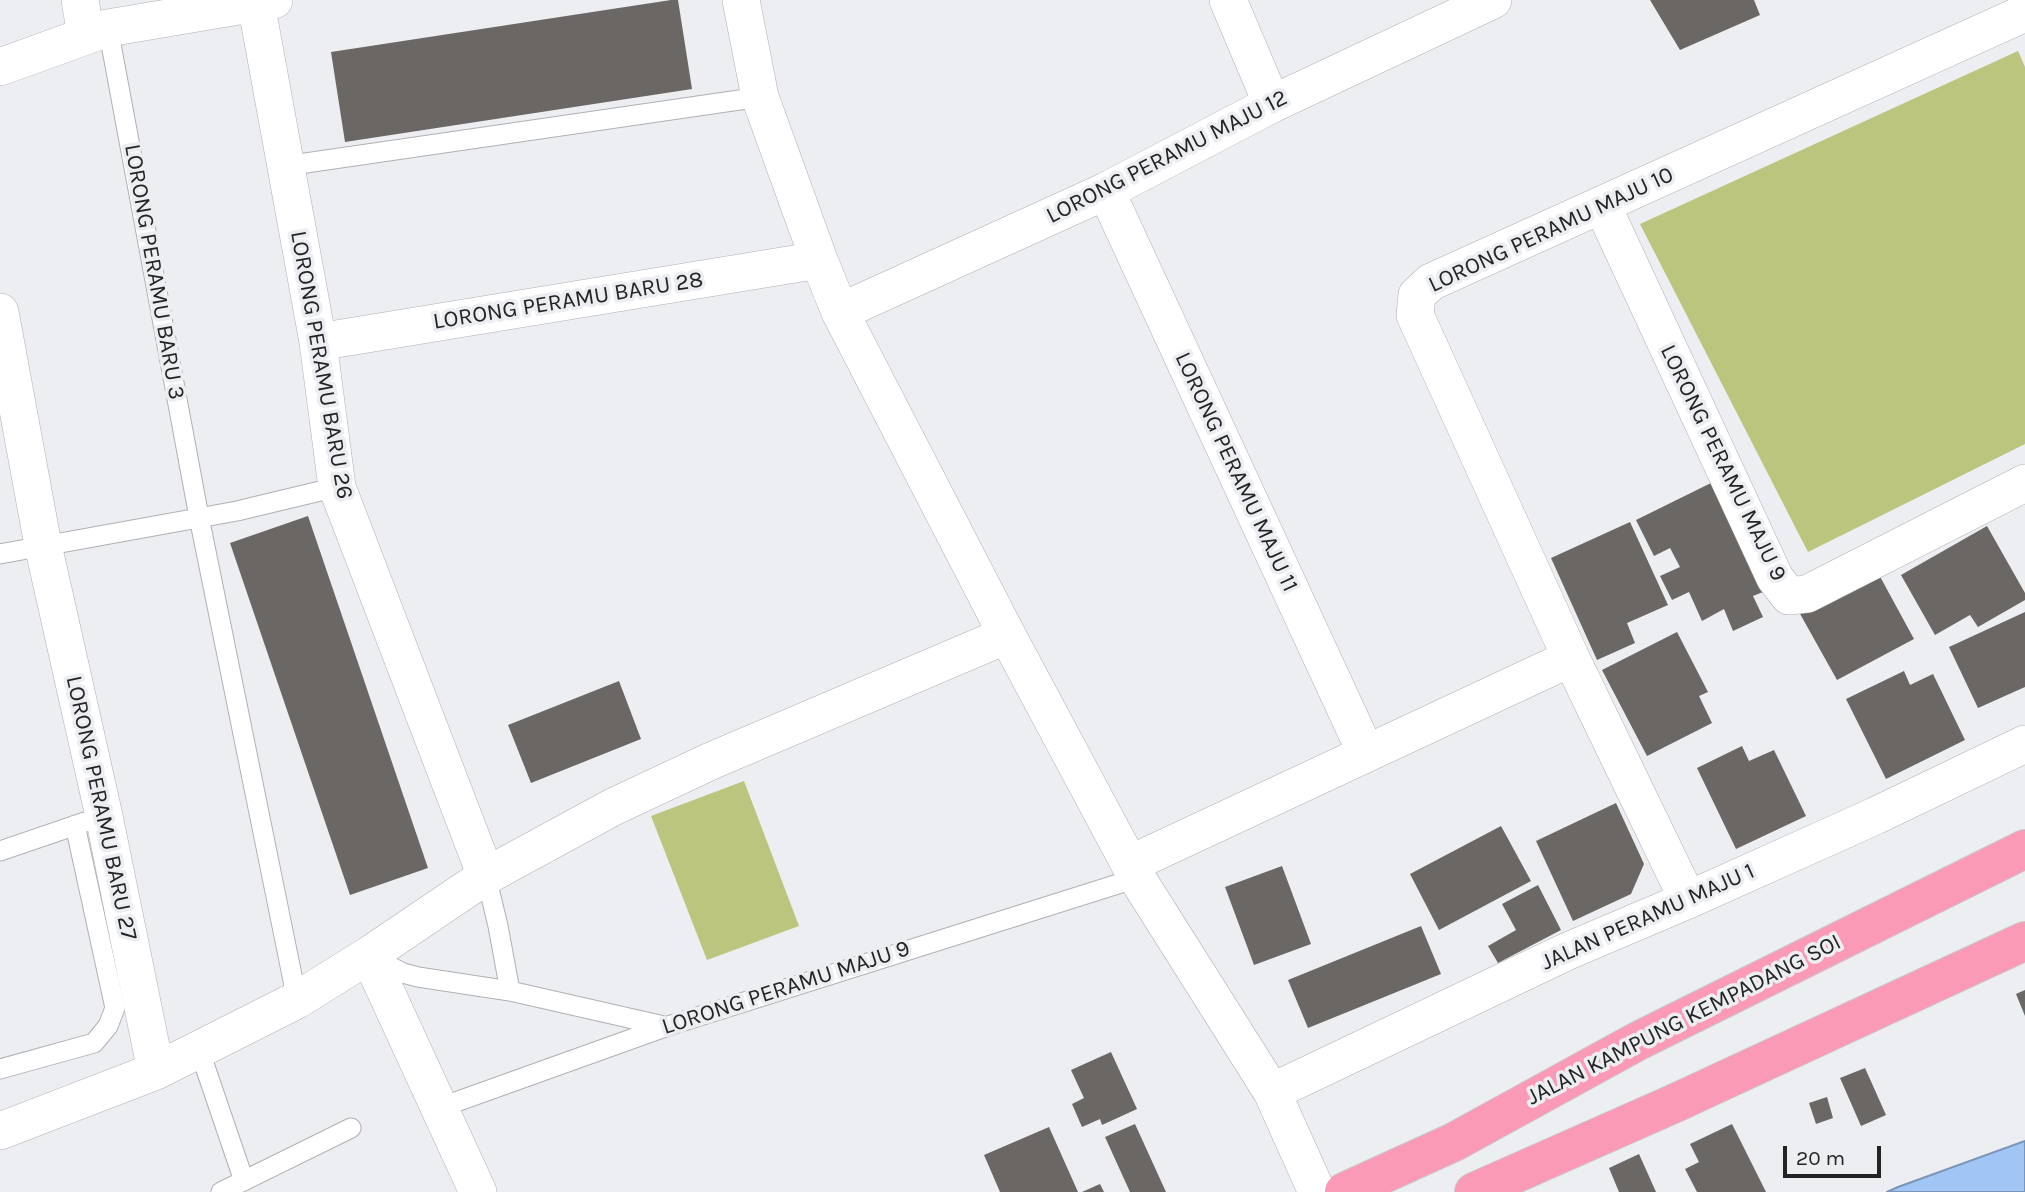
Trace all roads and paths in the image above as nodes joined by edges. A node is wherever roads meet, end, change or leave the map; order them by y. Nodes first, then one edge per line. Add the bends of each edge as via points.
1 (741, 0) edge
2 (1228, 0) edge
3 (1493, 0) edge
4 (262, 1) edge
5 (2025, 13) edge
6 (92, 21) edge
7 (0, 67) edge
8 (760, 97) junction
9 (1272, 104) junction
10 (285, 166) junction
11 (1106, 191) junction
12 (1602, 205) junction
13 (819, 260) junction
14 (0, 312) edge
15 (840, 312) junction
16 (318, 342) junction
17 (2025, 483) edge
18 (337, 487) junction
19 (199, 517) junction
20 (43, 545) junction
21 (0, 554) edge
22 (1007, 635) junction
23 (1571, 658) junction
24 (2025, 744) edge
25 (1366, 753) junction
26 (90, 820) junction
27 (2025, 849) edge
28 (0, 851) edge
29 (1133, 871) junction
30 (486, 876) junction
31 (1688, 900) junction
32 (2025, 942) edge
33 (369, 955) junction
34 (510, 991) junction
35 (297, 1000) junction
36 (665, 1027) junction
37 (199, 1049) junction
38 (0, 1069) edge
39 (156, 1071) junction
40 (1272, 1092) junction
41 (439, 1108) junction
42 (351, 1128) dead end
43 (0, 1131) edge
44 (244, 1181) junction
45 (221, 1192) edge
46 (478, 1192) edge
47 (1317, 1192) edge
48 (1344, 1192) edge
49 (1474, 1192) edge

1 - 8 street
2 - 9 street
3 - 9 street, LORONG PERAMU MAJU 12
4 - 6 street
4 - 10 street, LORONG PERAMU BARU 26
5 - 12 street, LORONG PERAMU MAJU 10
6 - 7 street
6 - 19 lane, LORONG PERAMU BARU 3
8 - 10 lane
8 - 13 street
9 - 11 street, LORONG PERAMU MAJU 12
10 - 16 street, LORONG PERAMU BARU 26
11 - 15 street, LORONG PERAMU MAJU 12
11 - 25 street, LORONG PERAMU MAJU 11
12 - 17 street, LORONG PERAMU MAJU 9 via 1775,578 1789,596 1807,594
12 - 23 street, LORONG PERAMU MAJU 10 via 1431,282 1417,295 1415,316
13 - 15 street
13 - 16 street, LORONG PERAMU BARU 28
14 - 20 street, LORONG PERAMU BARU 27
15 - 22 street
16 - 18 street, LORONG PERAMU BARU 26
18 - 19 lane
18 - 30 street, LORONG PERAMU BARU 26
19 - 20 lane
19 - 35 lane, LORONG PERAMU BARU 3
20 - 21 lane
20 - 26 street, LORONG PERAMU BARU 27
22 - 29 street
22 - 30 street via 711,761 613,807
23 - 25 street
23 - 31 street, LORONG PERAMU MAJU 10
24 - 31 street, JALAN PERAMU MAJU 1
25 - 29 street
26 - 28 lane
26 - 38 lane via 115,1008 94,1043
26 - 39 street, LORONG PERAMU BARU 27
27 - 48 highway, JALAN KAMPUNG KEMPADANG SOI via 1638,1041 1454,1142
29 - 36 lane, LORONG PERAMU MAJU 9
29 - 40 street
30 - 33 street
30 - 34 lane
31 - 40 street, JALAN PERAMU MAJU 1 via 1568,951
32 - 49 highway
33 - 34 lane via 418,977
33 - 35 street
33 - 41 street
34 - 36 lane
35 - 37 street
36 - 41 lane, LORONG PERAMU MAJU 9
37 - 39 street
37 - 44 lane
39 - 43 street
40 - 47 street
41 - 46 street
42 - 44 lane
44 - 45 lane

